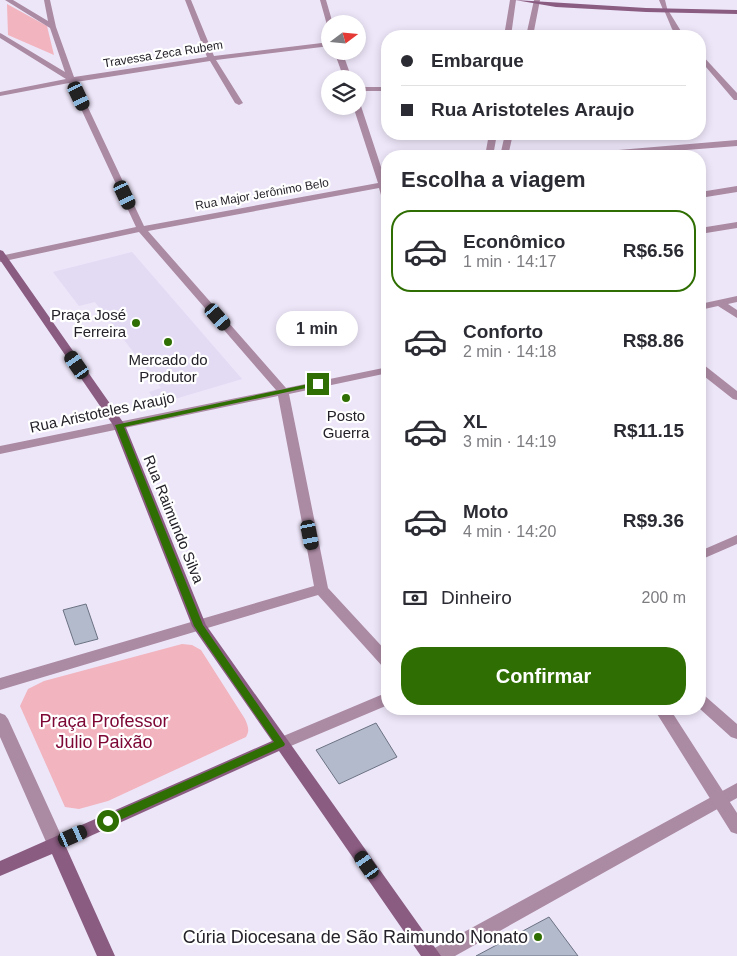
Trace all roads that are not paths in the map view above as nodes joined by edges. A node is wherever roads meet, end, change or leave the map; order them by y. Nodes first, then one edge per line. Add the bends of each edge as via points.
1 (8, 0) edge
2 (46, 0) edge
3 (188, 0) edge
4 (323, 0) edge
5 (513, 0) edge
6 (518, 0) edge
7 (552, 0) edge
8 (662, 0) edge
9 (536, 1) edge
10 (587, 6) junction
11 (666, 11) junction
12 (737, 12) edge
13 (327, 15) edge
14 (53, 27) junction
15 (508, 30) edge
16 (530, 30) edge
17 (676, 30) edge
18 (0, 36) edge
19 (321, 45) edge
20 (211, 57) junction
21 (706, 62) edge
22 (71, 79) junction
23 (366, 89) edge
24 (381, 89) edge
25 (0, 94) edge
26 (737, 98) edge
27 (239, 103) dead end
28 (360, 115) edge
29 (737, 143) edge
30 (654, 150) edge
31 (381, 175) edge
32 (381, 185) edge
33 (737, 189) edge
34 (706, 194) edge
35 (737, 225) edge
36 (141, 229) junction
37 (706, 230) edge
38 (1, 257) edge
39 (737, 299) edge
40 (720, 303) junction
41 (706, 306) edge
42 (737, 315) edge
43 (381, 371) edge
44 (706, 372) edge
45 (283, 391) junction
46 (737, 397) edge
47 (119, 425) junction
48 (0, 450) edge
49 (737, 539) edge
50 (706, 553) edge
51 (321, 589) junction
52 (199, 626) junction
53 (381, 655) edge
54 (0, 684) edge
55 (381, 701) edge
56 (706, 705) edge
57 (666, 715) edge
58 (0, 718) edge
59 (737, 733) edge
60 (280, 744) junction
61 (737, 790) edge
62 (720, 799) junction
63 (737, 827) edge
64 (56, 844) junction
65 (0, 870) edge
66 (106, 956) edge
67 (432, 956) edge
68 (438, 956) edge

1 - 14 street
2 - 14 street
3 - 20 street
4 - 13 street
5 - 15 street
6 - 9 main road
7 - 10 main road
8 - 11 street
9 - 10 main road
9 - 16 street
10 - 11 main road
11 - 12 main road
11 - 17 street
14 - 22 street
18 - 22 street
19 - 20 street, Travessa Zeca Rubem
20 - 22 street, Travessa Zeca Rubem
20 - 27 street
21 - 26 street
22 - 25 street, Travessa Zeca Rubem
22 - 36 street
23 - 24 street
28 - 31 street
29 - 30 street
32 - 36 street, Rua Major Jerônimo Belo
33 - 34 street
35 - 37 street
36 - 38 street
36 - 45 street
38 - 47 main road, Rua Raimundo Silva
39 - 40 street
40 - 41 street
40 - 42 street
43 - 45 street, Rua Aristoteles Araujo
44 - 46 street
45 - 47 street, Rua Aristoteles Araujo
45 - 51 street
47 - 48 street, Rua Aristoteles Araujo
47 - 52 main road, Rua Raimundo Silva
49 - 50 street
51 - 52 street
51 - 53 street
52 - 54 street
52 - 60 main road
55 - 60 street
56 - 59 street
57 - 62 street
58 - 64 street
60 - 64 main road
60 - 67 main road
61 - 62 street
62 - 63 street
62 - 68 street
64 - 65 main road
64 - 66 main road

